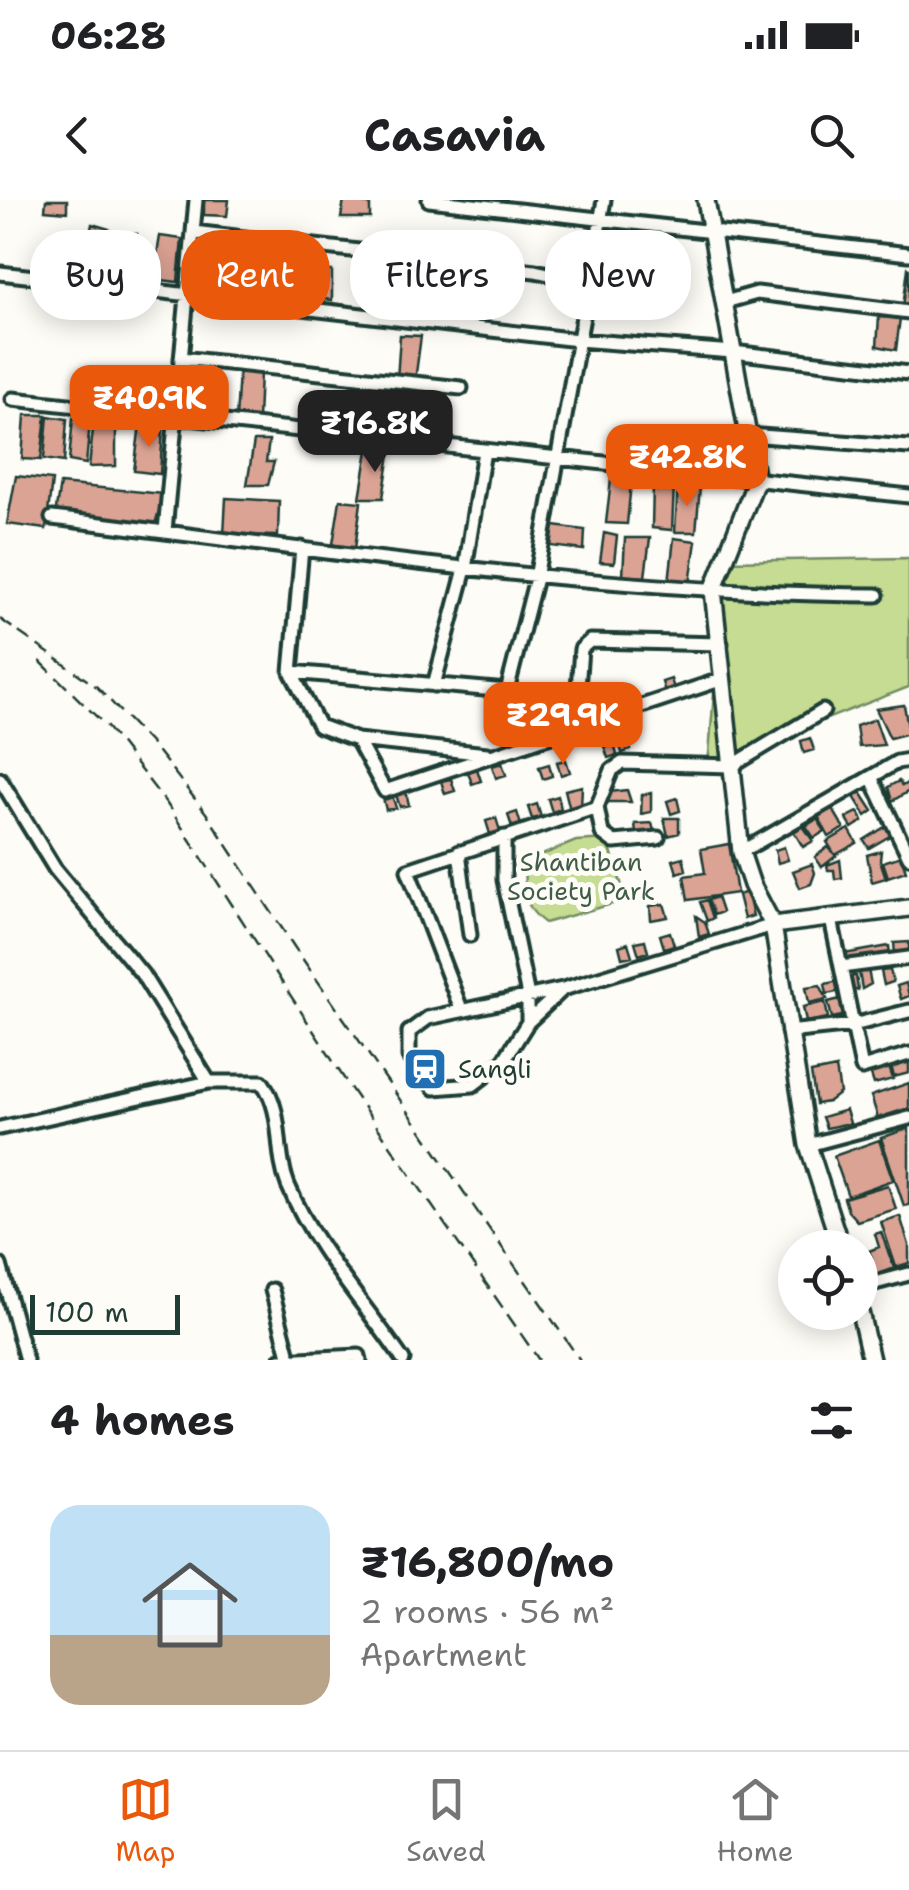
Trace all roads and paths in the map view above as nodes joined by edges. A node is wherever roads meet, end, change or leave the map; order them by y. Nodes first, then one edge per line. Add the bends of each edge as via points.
1 (196, 200) edge
2 (429, 200) edge
3 (604, 200) edge
4 (706, 200) edge
5 (600, 220) junction
6 (193, 230) edge
7 (598, 230) edge
8 (713, 232) junction
9 (330, 248) edge
10 (909, 254) edge
11 (0, 273) edge
12 (545, 273) edge
13 (181, 294) edge
14 (725, 302) junction
15 (330, 311) edge
16 (909, 312) edge
17 (185, 320) edge
18 (582, 320) edge
19 (578, 340) junction
20 (734, 352) junction
21 (181, 358) junction
22 (909, 372) edge
23 (461, 388) dead end
24 (13, 399) dead end
25 (176, 417) junction
26 (748, 436) junction
27 (909, 447) edge
28 (484, 451) junction
29 (556, 459) junction
30 (756, 481) junction
31 (909, 496) edge
32 (52, 518) dead end
33 (165, 532) junction
34 (302, 548) junction
35 (466, 569) junction
36 (536, 578) junction
37 (713, 590) junction
38 (877, 596) dead end
39 (721, 644) junction
40 (291, 672) junction
41 (723, 679) junction
42 (434, 684) junction
43 (823, 711) dead end
44 (575, 728) junction
45 (357, 740) junction
46 (495, 755) junction
47 (909, 760) edge
48 (732, 766) junction
49 (871, 777) junction
50 (0, 779) edge
51 (597, 807) junction
52 (504, 837) junction
53 (658, 838) dead end
54 (459, 852) junction
55 (741, 852) junction
56 (909, 857) edge
57 (909, 908) edge
58 (831, 919) junction
59 (772, 925) junction
60 (470, 935) dead end
61 (909, 958) edge
62 (841, 967) junction
63 (563, 989) junction
64 (528, 996) junction
65 (462, 1009) junction
66 (909, 1011) edge
67 (528, 1022) junction
68 (852, 1025) junction
69 (788, 1032) junction
70 (909, 1054) edge
71 (210, 1082) junction
72 (909, 1118) edge
73 (0, 1128) edge
74 (808, 1145) junction
75 (835, 1230) edge
76 (0, 1265) edge
77 (909, 1274) edge
78 (878, 1282) edge
79 (272, 1290) dead end
80 (4, 1300) edge
81 (864, 1330) edge
82 (287, 1359) edge
83 (26, 1360) edge
84 (360, 1360) edge
85 (403, 1360) edge
86 (871, 1360) edge

1 - 6 street
2 - 5 street
3 - 5 street
4 - 8 main road
5 - 7 street
5 - 8 street
8 - 10 street
8 - 14 main road
9 - 12 street
11 - 13 street
14 - 16 street via 757,293
14 - 20 main road
15 - 19 street
17 - 21 street
18 - 19 street
19 - 20 street
19 - 29 street
20 - 22 street
20 - 26 main road
21 - 23 street
21 - 25 street
24 - 25 street
25 - 28 street
25 - 33 street
26 - 27 street
26 - 30 main road
28 - 29 street
28 - 35 street
29 - 30 street
29 - 36 street
30 - 31 street
30 - 37 main road
32 - 33 street
33 - 34 street
34 - 35 street
34 - 40 street
35 - 36 street
35 - 42 street
36 - 37 street
36 - 42 street via 507,691
37 - 38 street
37 - 39 main road
39 - 41 main road
39 - 44 street via 590,641 581,649
40 - 42 street
40 - 45 street via 320,726
41 - 44 street
41 - 48 main road
43 - 48 street
44 - 46 street
45 - 46 street
45 - 46 street via 385,790
47 - 49 street
48 - 51 street via 622,763 612,770
48 - 55 main road
49 - 55 street
49 - 56 street
50 - 71 street via 55,868 142,974
51 - 52 street
51 - 53 street via 602,833 614,842
52 - 54 street
52 - 64 street via 504,880
54 - 60 street
54 - 65 street via 408,870
55 - 59 main road
57 - 58 main road
58 - 59 main road
58 - 62 street
59 - 63 street
59 - 69 main road
61 - 62 street
62 - 68 street
63 - 64 street
63 - 67 street
64 - 65 street
64 - 67 street
65 - 67 street via 428,1018 408,1032 409,1057 434,1088 473,1085 503,1062
66 - 68 street
68 - 69 street
68 - 70 street via 862,1068
69 - 74 main road
71 - 73 street
71 - 85 street via 262,1082 272,1095 288,1184 316,1237
72 - 74 street
74 - 75 main road
76 - 80 street
77 - 78 street
79 - 82 street
80 - 83 street
81 - 86 main road
82 - 84 street

